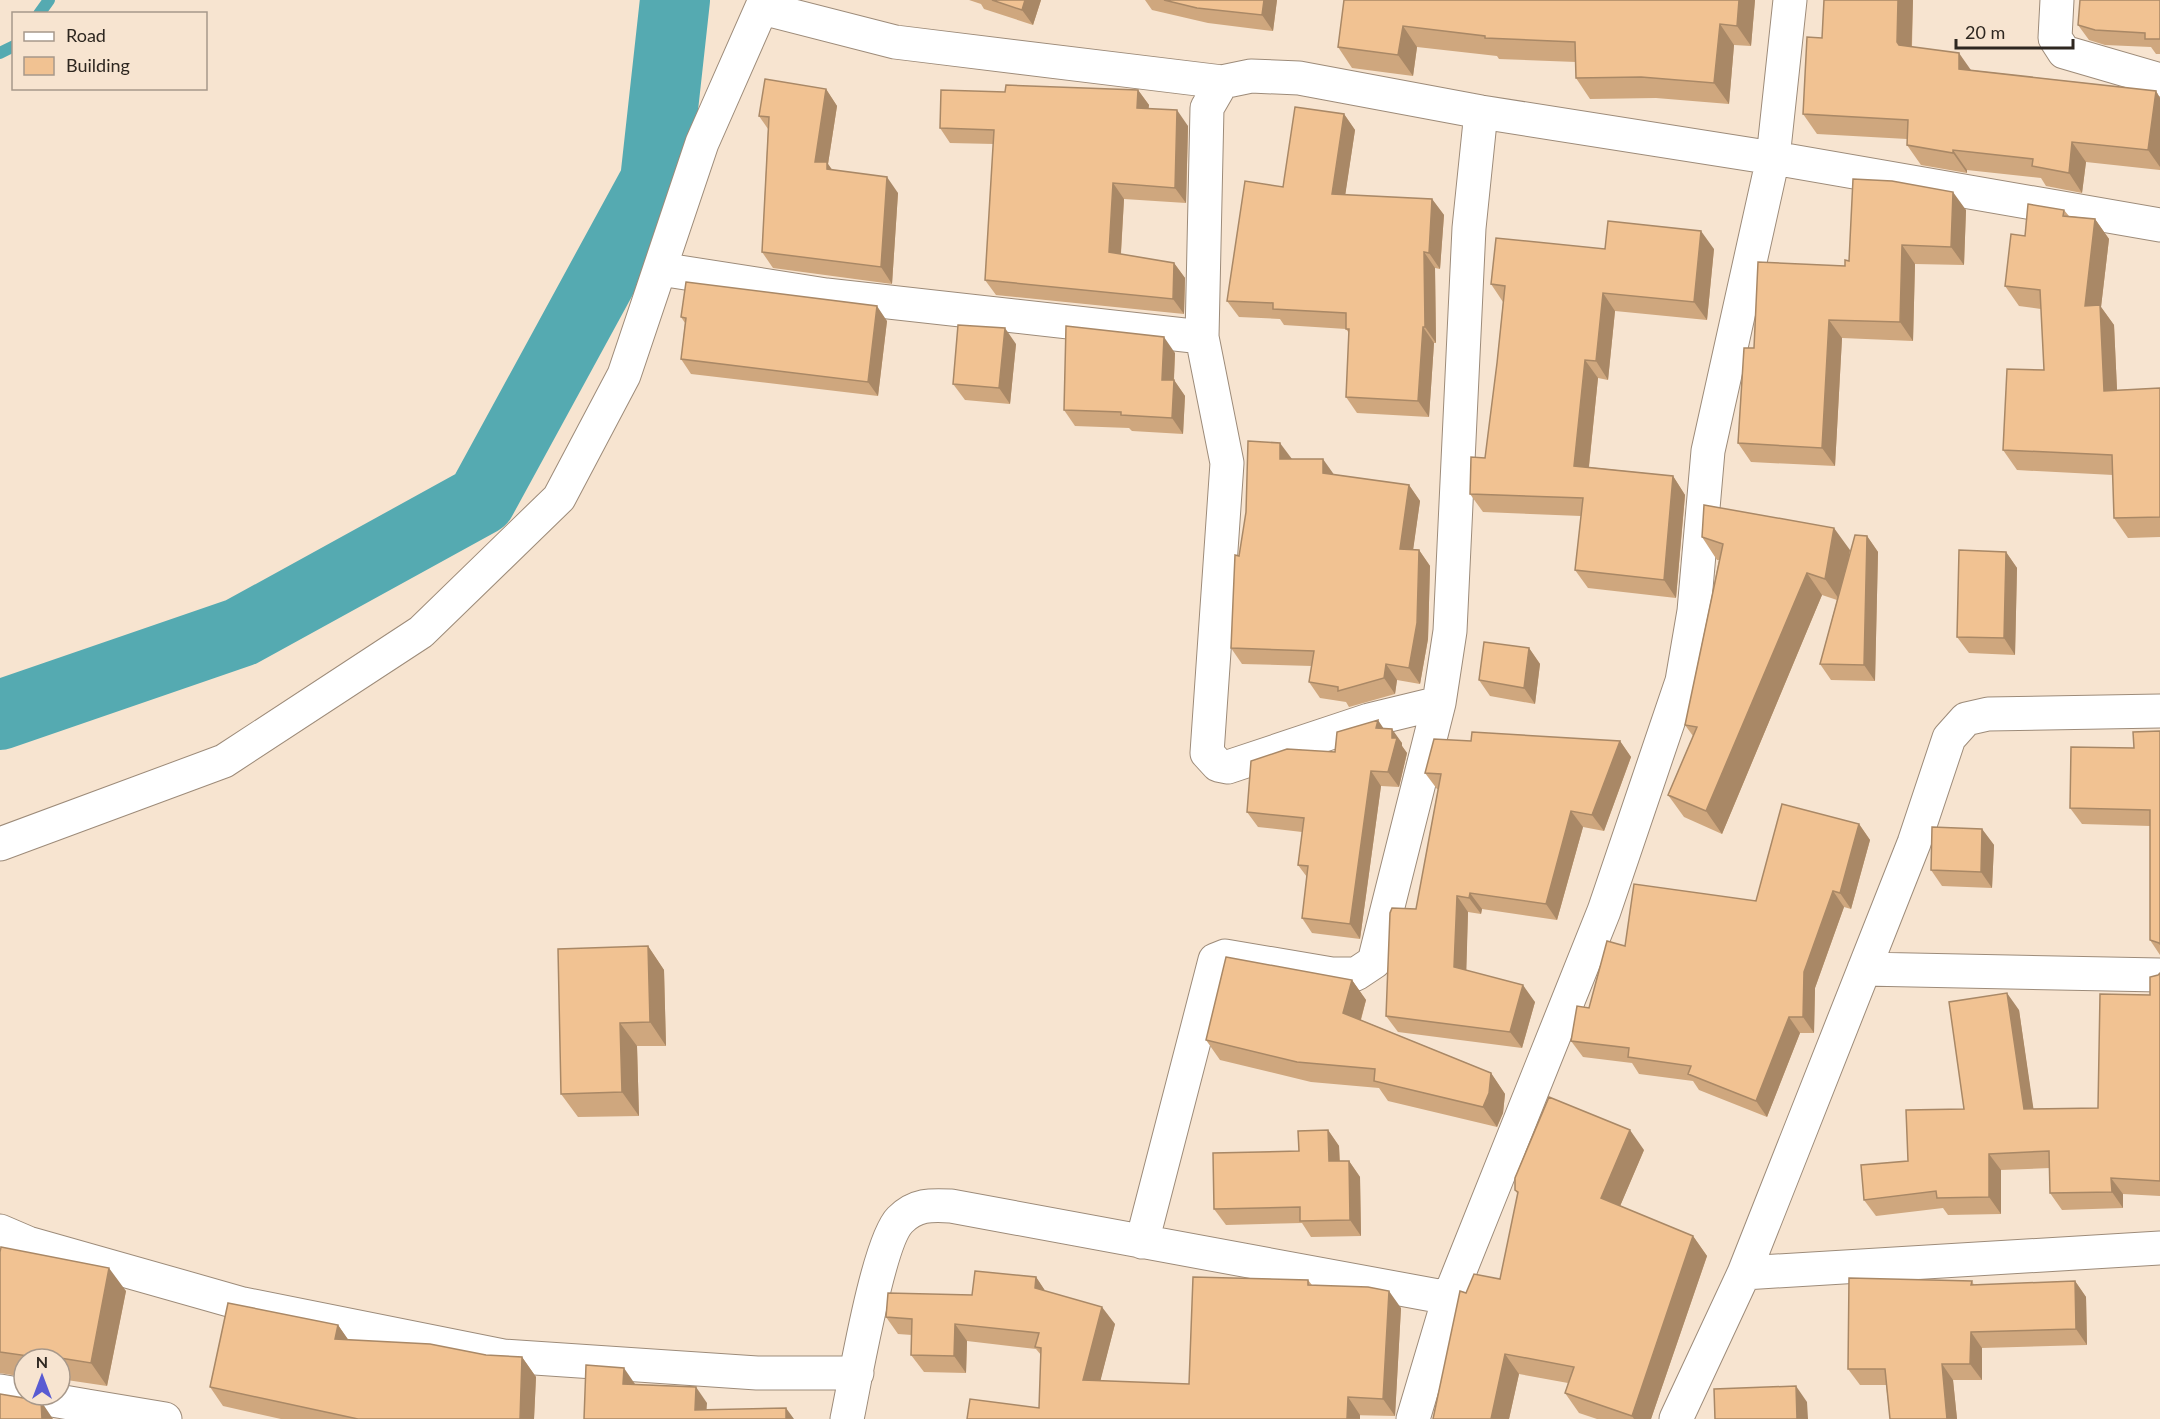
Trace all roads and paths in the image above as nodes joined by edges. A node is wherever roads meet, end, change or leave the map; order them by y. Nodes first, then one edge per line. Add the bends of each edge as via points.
1 (1790, 0) edge
2 (2056, 0) edge
3 (764, 4) edge
4 (2160, 80) edge
5 (1222, 82) junction
6 (1481, 112) junction
7 (1773, 158) junction
8 (2160, 225) edge
9 (660, 269) junction
10 (1202, 337) junction
11 (1439, 703) junction
12 (2160, 711) edge
13 (0, 844) edge
14 (1864, 969) junction
15 (2160, 975) edge
16 (0, 1231) edge
17 (1142, 1242) junction
18 (2160, 1248) edge
19 (1744, 1273) junction
20 (1449, 1298) junction
21 (857, 1373) junction
22 (0, 1391) edge
23 (86, 1413) edge
24 (165, 1419) edge
25 (847, 1419) edge
26 (1413, 1419) edge
27 (1676, 1419) edge

1 - 7 street
2 - 4 street via 2055,38 2064,52
3 - 5 street via 895,42
3 - 9 street via 702,143
5 - 6 street via 1251,76 1299,78
5 - 10 street via 1207,108
6 - 7 street
6 - 11 street via 1468,228 1450,631
7 - 8 street
7 - 20 street via 1708,451 1694,611 1682,681 1604,911
9 - 10 street via 826,295
9 - 13 street via 624,375 559,498 421,632 224,761
10 - 11 street via 1227,463 1207,753 1218,765 1228,767 1368,720
11 - 17 street via 1374,962 1356,974 1325,973 1225,956 1215,960
12 - 14 street via 1988,714 1966,719 1949,738 1914,843
14 - 15 street
14 - 19 street
16 - 21 street via 28,1243 243,1304 503,1356 757,1373
17 - 20 street
17 - 21 street via 924,1204 900,1220 884,1249
18 - 19 street
19 - 27 street
20 - 26 street
21 - 25 street
22 - 23 street
23 - 24 street

